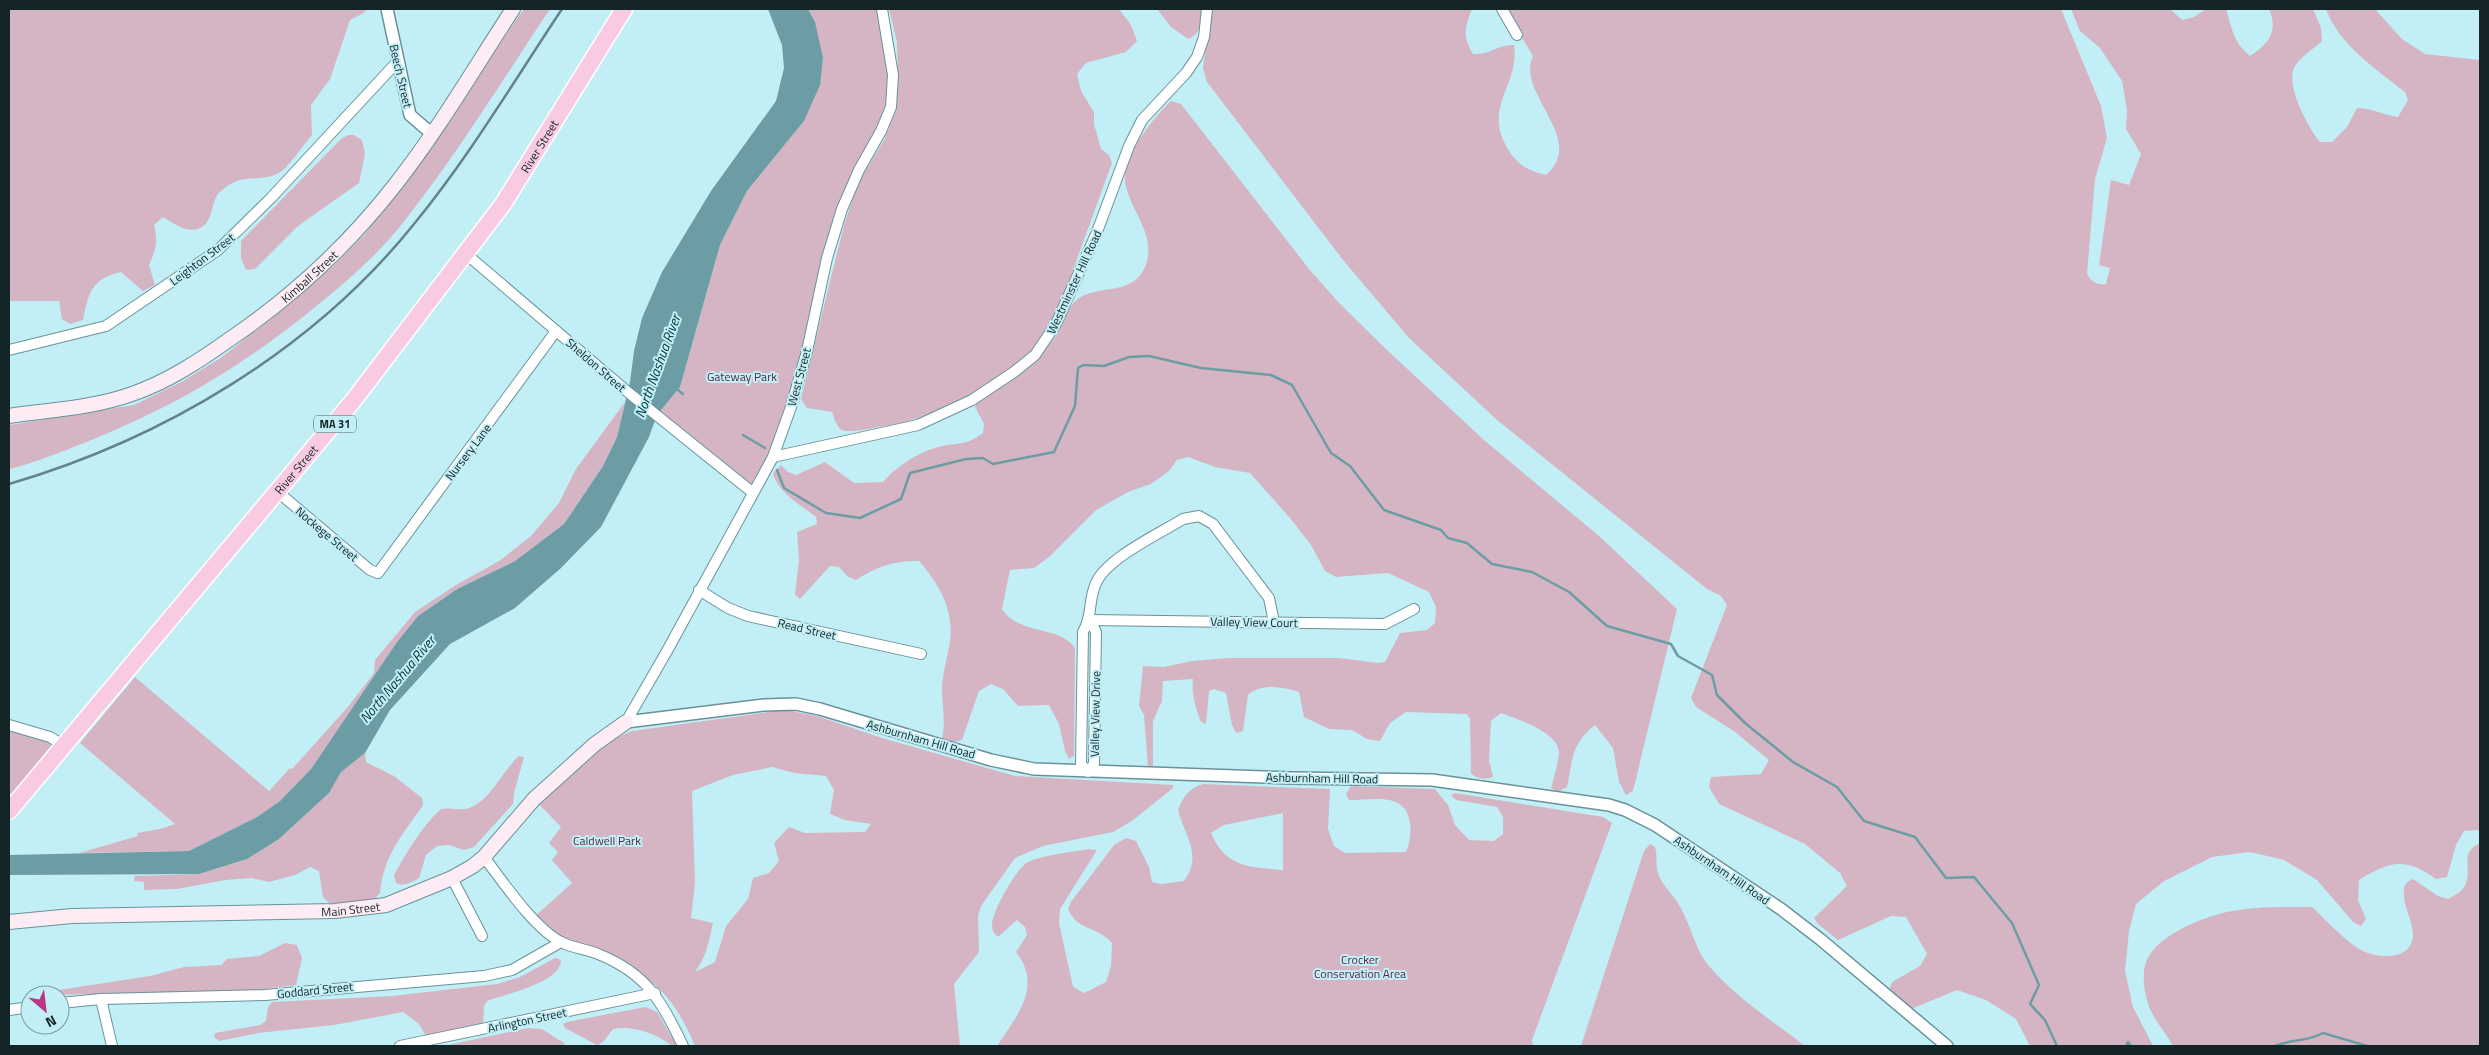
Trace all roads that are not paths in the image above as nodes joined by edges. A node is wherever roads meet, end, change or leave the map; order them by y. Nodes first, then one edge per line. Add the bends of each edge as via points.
1 (387, 9) edge
2 (513, 9) edge
3 (624, 9) edge
4 (882, 9) edge
5 (1207, 9) edge
6 (1502, 9) edge
7 (1517, 35) dead end
8 (398, 61) junction
9 (432, 134) junction
10 (465, 253) junction
11 (556, 331) junction
12 (9, 350) edge
13 (9, 416) edge
14 (772, 457) junction
15 (278, 492) junction
16 (752, 492) junction
17 (378, 573) joint
18 (699, 590) junction
19 (1414, 609) dead end
20 (1090, 620) junction
21 (1274, 622) junction
22 (921, 654) dead end
23 (626, 722) junction
24 (9, 725) edge
25 (63, 745) junction
26 (1088, 772) junction
27 (9, 811) edge
28 (484, 857) junction
29 (452, 878) junction
30 (9, 922) edge
31 (482, 936) dead end
32 (561, 942) junction
33 (655, 993) junction
34 (101, 999) junction
35 (70, 1002) edge
36 (112, 1046) edge
37 (400, 1046) edge
38 (683, 1046) edge
39 (1947, 1046) edge

1 - 8 street, Beech Street
2 - 9 main road, Kimball Street
3 - 10 highway, River Street / MA 31 via 503,204
4 - 14 street, West Street via 893,75 891,107 842,209 827,258 807,351
5 - 14 street, Westminster Hill Road via 1204,37 1197,57 1142,120 1061,312 1035,355 972,400 918,425
6 - 7 street
8 - 9 street, Beech Street via 410,115
8 - 12 street, Leighton Street via 271,198 218,250 106,326
9 - 13 main road, Kimball Street via 396,184 343,244 286,298 216,350 165,380 128,396
10 - 11 street, Sheldon Street
10 - 15 highway, River Street / MA 31 via 355,398
11 - 16 street, Sheldon Street
11 - 17 street, Nursery Lane
14 - 16 street, West Street
15 - 17 street, Nockege Street via 370,570
15 - 25 highway, River Street / MA 31
16 - 18 street, West Street
18 - 22 street, Read Street via 748,616
18 - 23 street, West Street
19 - 21 street, Valley View Court via 1385,624
20 - 21 street, Valley View Court
20 - 21 street, Valley View Drive via 1094,588 1107,568 1183,519 1199,516 1216,528 1263,590 1271,604
20 - 26 street, Valley View Drive via 1083,632 1082,764
23 - 26 street, Ashburnham Hill Road via 796,704 1016,766
23 - 28 main road, Main Street via 595,744 534,799
24 - 25 street via 50,736
25 - 27 highway, River Street / MA 31
26 - 39 street, Ashburnham Hill Road via 1432,780 1592,802 1626,810 1663,830 1781,909
28 - 29 main road, Main Street
28 - 32 street via 526,910
29 - 30 main road, Main Street via 386,905 362,910 66,917
29 - 31 street
32 - 33 street via 621,964
32 - 34 street, Goddard Street via 512,970 484,976 264,995
33 - 37 street, Arlington Street
33 - 38 street
34 - 35 street, Goddard Street
34 - 36 street

